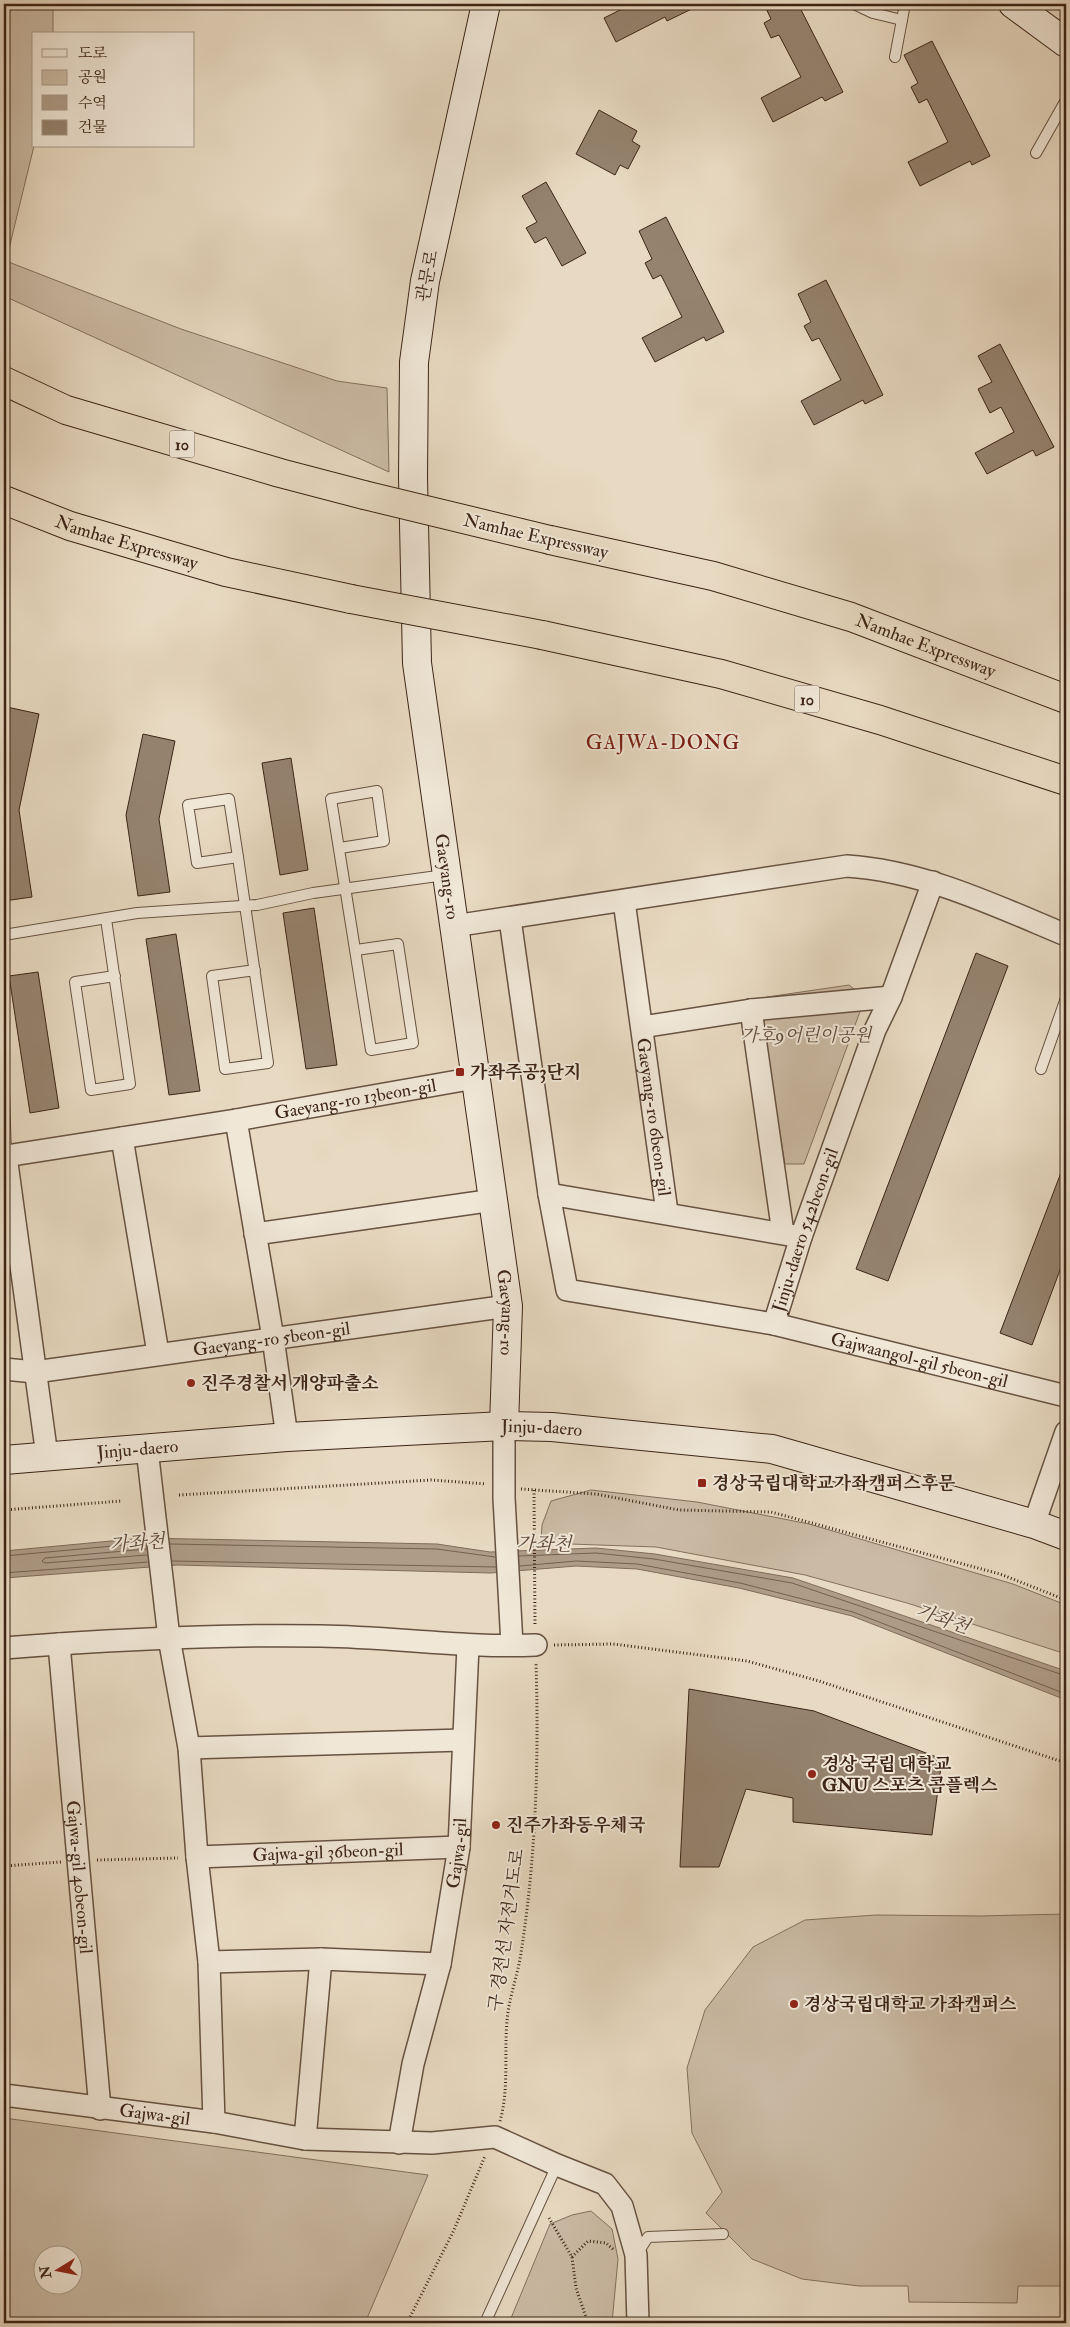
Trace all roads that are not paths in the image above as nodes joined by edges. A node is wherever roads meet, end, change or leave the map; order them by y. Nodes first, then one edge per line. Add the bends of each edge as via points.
1 (486, 4) edge
2 (854, 4) edge
3 (904, 4) edge
4 (1013, 4) edge
5 (902, 20) junction
6 (1066, 43) edge
7 (896, 57) dead end
8 (1066, 100) edge
9 (1036, 153) dead end
10 (4, 381) edge
11 (4, 500) edge
12 (414, 553) joint
13 (1066, 699) edge
14 (1066, 781) edge
15 (340, 848) junction
16 (238, 857) junction
17 (445, 875) junction
18 (933, 882) junction
19 (345, 890) junction
20 (624, 901) junction
21 (245, 906) junction
22 (106, 919) junction
23 (510, 919) junction
24 (454, 926) junction
25 (4, 935) edge
26 (1066, 935) edge
27 (356, 950) junction
28 (255, 970) junction
29 (115, 976) junction
30 (891, 997) junction
31 (1066, 998) edge
32 (751, 1010) junction
33 (642, 1027) junction
34 (1041, 1069) dead end
35 (474, 1078) junction
36 (4, 1093) edge
37 (236, 1120) junction
38 (122, 1138) junction
39 (5, 1156) edge
40 (548, 1194) junction
41 (494, 1200) junction
42 (667, 1212) junction
43 (255, 1234) junction
44 (792, 1235) junction
45 (508, 1306) junction
46 (774, 1324) junction
47 (273, 1338) junction
48 (158, 1353) junction
49 (4, 1368) edge
50 (35, 1372) junction
51 (1066, 1396) edge
52 (504, 1426) junction
53 (1066, 1432) edge
54 (287, 1437) junction
55 (148, 1449) junction
56 (46, 1456) junction
57 (4, 1460) edge
58 (1034, 1524) junction
59 (1066, 1536) edge
60 (169, 1638) junction
61 (536, 1638) road end
62 (59, 1644) junction
63 (468, 1646) junction
64 (512, 1646) junction
65 (4, 1648) edge
66 (463, 1740) junction
67 (189, 1748) junction
68 (459, 1847) junction
69 (197, 1857) junction
70 (321, 1959) junction
71 (208, 1962) junction
72 (440, 1964) junction
73 (4, 2095) edge
74 (100, 2109) junction
75 (214, 2122) junction
76 (305, 2139) junction
77 (399, 2143) junction
78 (556, 2165) junction
79 (722, 2234) dead end
80 (626, 2254) junction
81 (485, 2323) edge
82 (638, 2323) edge

1 - 12 street, 관문로 via 425,281 418,327 414,386
2 - 5 lane via 873,13
3 - 5 lane
4 - 6 street
5 - 7 lane
8 - 9 lane
10 - 13 highway, Namhae Expressway / 10, bridge via 66,410 364,495 713,576 851,618
11 - 14 highway, Namhae Expressway / 10, bridge via 70,526 226,572 722,674 889,723
12 - 17 street, Gaeyang-ro via 417,663
15 - 15 lane via 384,841 377,791 331,798
15 - 19 lane
16 - 16 lane via 197,864 188,805 229,798
16 - 21 lane
17 - 19 lane
17 - 24 street, Gaeyang-ro
18 - 20 street via 868,867 847,866
18 - 26 street
18 - 30 street, Jinju-daero 542beon-gil
19 - 21 lane
19 - 27 lane
20 - 23 street
20 - 33 street, Gaeyang-ro 6beon-gil
21 - 22 lane via 138,913
21 - 28 lane
22 - 25 lane
22 - 29 lane
23 - 24 street
23 - 40 street
24 - 35 street, Gaeyang-ro
27 - 27 lane via 371,1050 413,1043 398,944
28 - 28 lane via 268,1063 225,1069 212,976
29 - 29 lane via 130,1084 91,1090 75,982
30 - 32 street
30 - 44 street, Jinju-daero 542beon-gil
31 - 34 lane
32 - 33 street
32 - 44 street, Jinju-daero 542beon-gil
33 - 42 street, Gaeyang-ro 6beon-gil
35 - 37 street, Gaeyang-ro 13beon-gil
35 - 41 street, Gaeyang-ro
36 - 39 lane
37 - 38 street, Gaeyang-ro 13beon-gil
37 - 43 street
38 - 39 street, Gaeyang-ro 13beon-gil
38 - 48 street
39 - 50 street
40 - 42 street, Gaeyang-ro 6beon-gil
40 - 46 street, Jinju-daero 542beon-gil via 566,1290
41 - 43 street
41 - 45 street, Gaeyang-ro
42 - 44 street
43 - 47 street
44 - 46 street, Jinju-daero 542beon-gil
45 - 47 street, Gaeyang-ro 5beon-gil
45 - 52 street, Gaeyang-ro
46 - 51 street, Gajwaangol-gil 5beon-gil
47 - 48 street, Gaeyang-ro 5beon-gil
47 - 54 street
48 - 50 street, Gaeyang-ro 5beon-gil
49 - 50 street, Gaeyang-ro 5beon-gil
50 - 56 street
52 - 54 street, Jinju-daero
52 - 58 street, Jinju-daero via 552,1427 772,1449
52 - 64 street
53 - 58 street
54 - 55 street, Jinju-daero
55 - 56 street, Jinju-daero
55 - 60 street
56 - 57 street, Jinju-daero
58 - 59 street, Jinju-daero
60 - 62 street
60 - 63 street via 322,1636
60 - 67 street
61 - 64 street
62 - 65 street
62 - 74 street, Gajwa-gil 40beon-gil
63 - 64 street
63 - 66 street, Gajwa-gil
66 - 67 street
66 - 68 street, Gajwa-gil
67 - 69 street
68 - 69 street, Gajwa-gil 36beon-gil
68 - 72 street, Gajwa-gil
69 - 71 street
70 - 71 street
70 - 72 street
70 - 76 street
71 - 75 street
72 - 77 street, Gajwa-gil via 413,2064
73 - 74 street, Gajwa-gil
74 - 75 street, Gajwa-gil
75 - 76 street, Gajwa-gil
76 - 77 street, Gajwa-gil
77 - 78 street via 495,2137
78 - 80 street via 605,2184 622,2206
78 - 81 lane
79 - 80 lane via 648,2237
80 - 82 street

